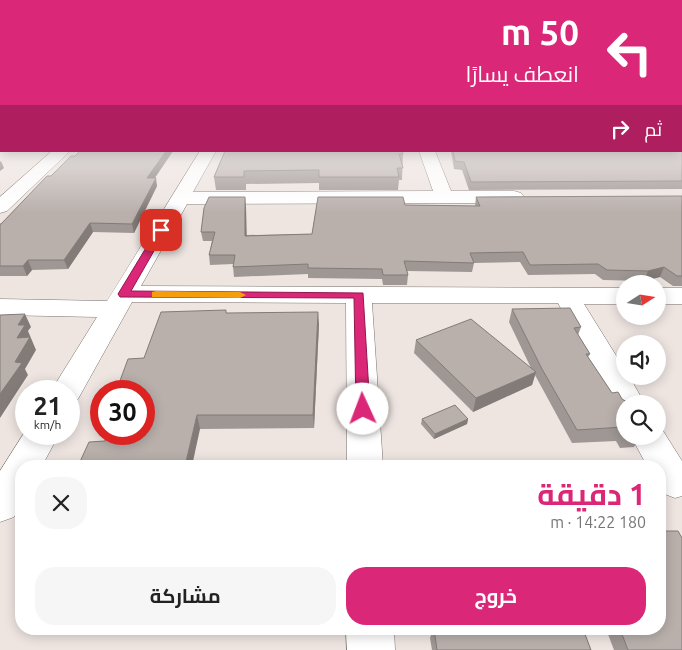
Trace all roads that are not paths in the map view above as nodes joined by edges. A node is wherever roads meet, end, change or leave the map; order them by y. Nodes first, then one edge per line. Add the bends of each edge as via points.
1 (60, 152) edge
2 (207, 152) edge
3 (427, 152) edge
4 (533, 197) edge
5 (180, 198) junction
6 (444, 198) junction
7 (4, 199) edge
8 (359, 295) junction
9 (567, 296) junction
10 (616, 296) edge
11 (666, 296) edge
12 (682, 296) edge
13 (119, 302) junction
14 (0, 307) edge
15 (73, 380) edge
16 (625, 395) edge
17 (35, 445) edge
18 (653, 445) edge
19 (26, 460) edge
20 (365, 460) edge
21 (661, 460) edge
22 (666, 470) edge
23 (15, 479) edge
24 (672, 482) edge
25 (0, 505) edge
26 (370, 635) edge
27 (371, 650) edge

1 - 7 street
2 - 5 street
3 - 6 street
4 - 6 street
5 - 6 street
5 - 13 street
8 - 9 street
8 - 13 street
8 - 20 street
9 - 10 street
9 - 16 street
11 - 12 street
13 - 14 street
13 - 15 street
17 - 19 street
18 - 21 street
22 - 24 street
23 - 25 street
26 - 27 street

